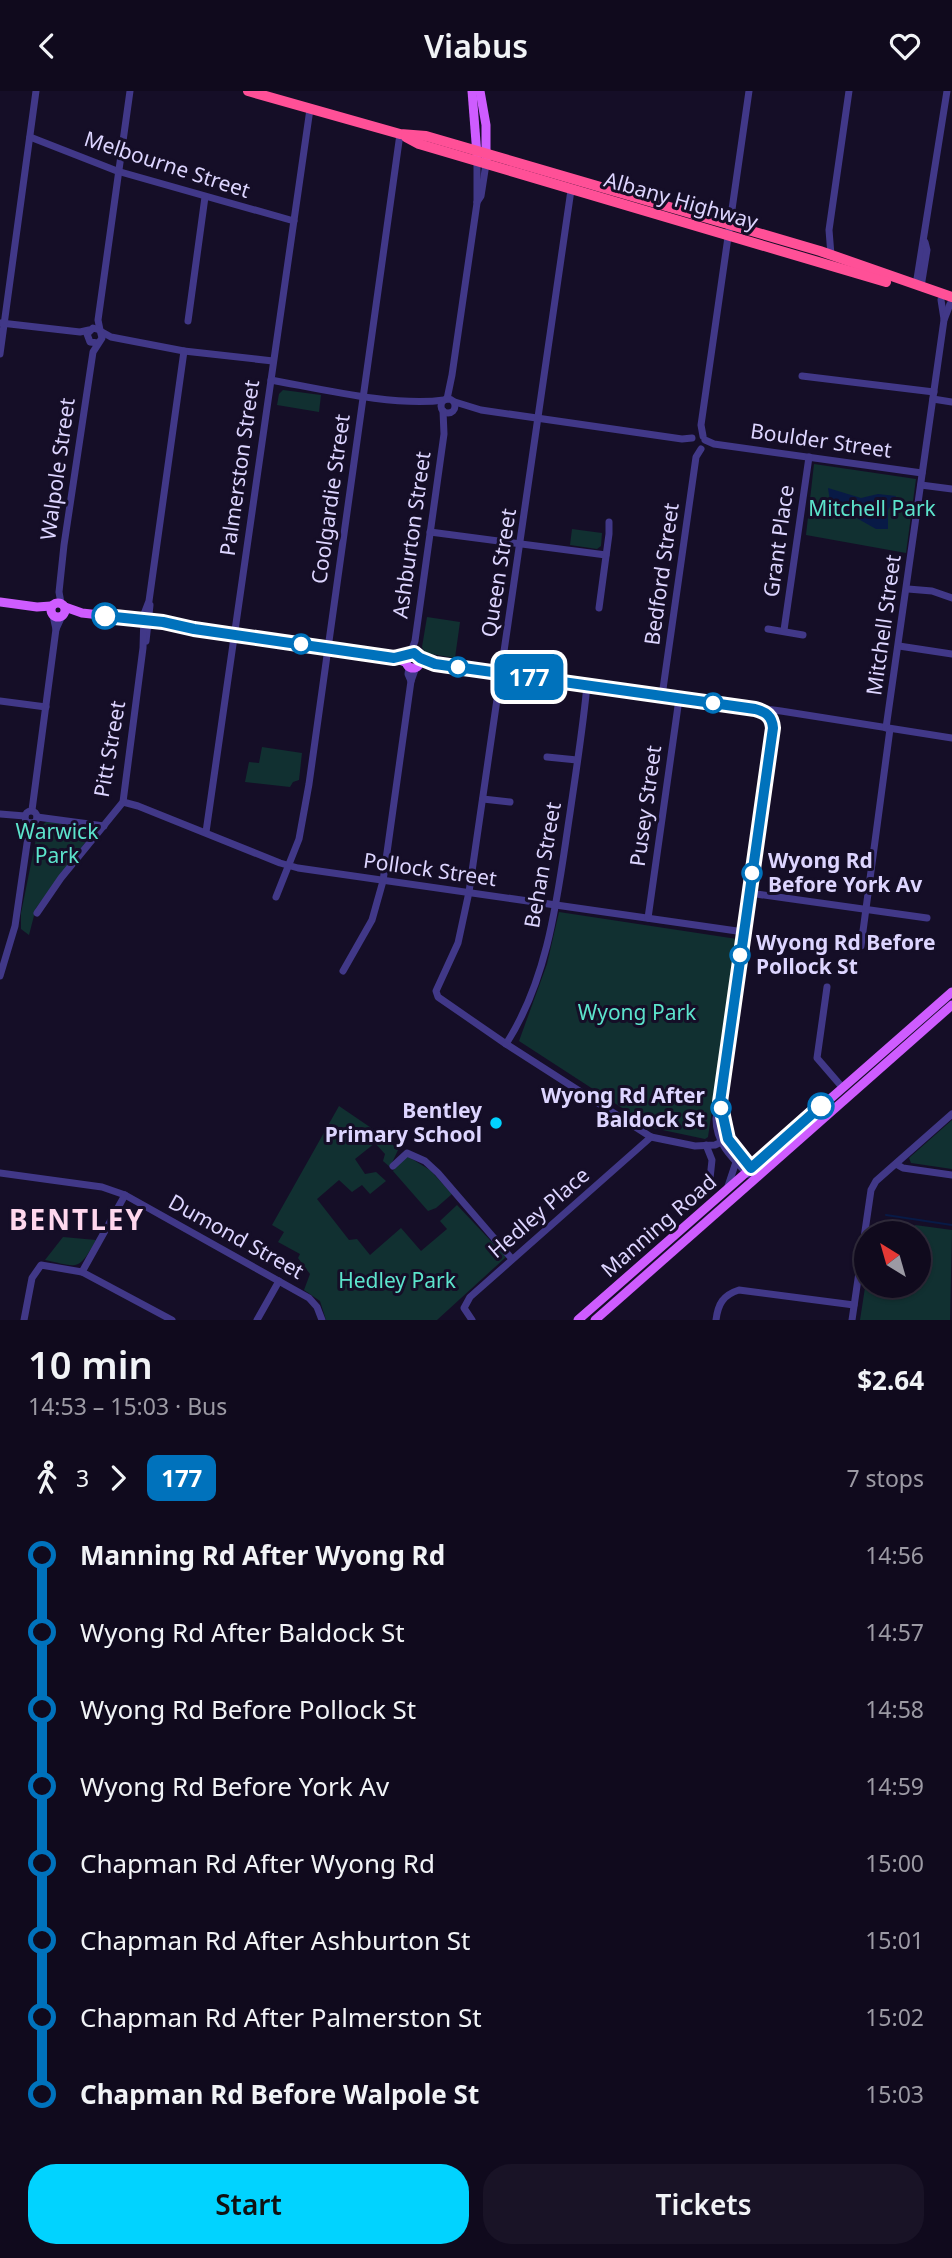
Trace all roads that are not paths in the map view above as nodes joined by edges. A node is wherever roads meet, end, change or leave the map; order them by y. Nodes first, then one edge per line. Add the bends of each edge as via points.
1 (36, 91) edge
2 (130, 91) edge
3 (248, 91) edge
4 (472, 91) edge
5 (480, 91) edge
6 (749, 91) edge
7 (849, 91) edge
8 (947, 91) edge
9 (283, 96) edge
10 (310, 109) junction
11 (400, 134) junction
12 (30, 137) junction
13 (482, 158) junction
14 (117, 171) junction
15 (571, 190) junction
16 (205, 197) junction
17 (294, 221) junction
18 (728, 229) junction
19 (829, 230) junction
20 (820, 251) junction
21 (831, 255) junction
22 (919, 286) junction
23 (949, 301) edge
24 (188, 321) dead end
25 (2, 323) edge
26 (95, 336) junction
27 (184, 351) junction
28 (0, 354) edge
29 (274, 361) junction
30 (802, 376) dead end
31 (271, 380) junction
32 (934, 395) junction
33 (363, 396) junction
34 (419, 401) junction
35 (952, 402) edge
36 (451, 404) junction
37 (443, 410) junction
38 (539, 418) junction
39 (444, 434) junction
40 (698, 442) junction
41 (809, 457) junction
42 (922, 473) junction
43 (921, 485) junction
44 (952, 489) edge
45 (609, 522) dead end
46 (430, 532) junction
47 (521, 544) junction
48 (606, 555) junction
49 (908, 589) junction
50 (952, 598) edge
51 (0, 602) edge
52 (599, 608) dead end
53 (58, 610) junction
54 (146, 622) junction
55 (768, 629) dead end
56 (784, 630) junction
57 (234, 635) junction
58 (803, 635) dead end
59 (899, 646) junction
60 (327, 648) junction
61 (952, 654) edge
62 (413, 660) junction
63 (501, 673) junction
64 (587, 685) junction
65 (662, 696) junction
66 (679, 699) junction
67 (0, 701) edge
68 (46, 707) junction
69 (755, 709) junction
70 (888, 729) junction
71 (952, 738) edge
72 (547, 757) dead end
73 (577, 761) junction
74 (483, 799) junction
75 (123, 802) junction
76 (510, 802) dead end
77 (32, 810) junction
78 (0, 814) edge
79 (37, 817) junction
80 (27, 820) junction
81 (104, 826) junction
82 (206, 832) junction
83 (289, 866) junction
84 (383, 881) junction
85 (469, 892) junction
86 (749, 893) junction
87 (276, 897) dead end
88 (557, 905) junction
89 (865, 909) junction
90 (37, 913) dead end
91 (648, 918) junction
92 (927, 918) dead end
93 (744, 932) junction
94 (861, 946) dead end
95 (343, 971) dead end
96 (0, 977) edge
97 (827, 987) dead end
98 (952, 992) edge
99 (952, 1005) edge
100 (506, 1044) junction
101 (842, 1087) junction
102 (952, 1114) edge
103 (651, 1136) junction
104 (724, 1138) junction
105 (706, 1145) junction
106 (736, 1162) junction
107 (896, 1164) junction
108 (393, 1166) dead end
109 (0, 1173) edge
110 (752, 1174) junction
111 (952, 1175) edge
112 (709, 1188) dead end
113 (726, 1189) junction
114 (125, 1195) junction
115 (512, 1259) junction
116 (82, 1272) junction
117 (279, 1281) junction
118 (854, 1305) junction
119 (24, 1320) edge
120 (172, 1320) edge
121 (257, 1320) edge
122 (322, 1320) edge
123 (472, 1320) edge
124 (578, 1320) edge
125 (595, 1320) edge
126 (716, 1320) edge
127 (852, 1320) edge

1 - 12 street
2 - 14 street, Walpole Street
3 - 9 highway, Albany Highway
4 - 13 main road
5 - 13 main road via 486,125
6 - 18 street
7 - 19 street
8 - 22 street
9 - 10 highway, Albany Highway
10 - 11 highway, Albany Highway
10 - 17 street, Palmerston Street
11 - 13 highway, Albany Highway via 426,136
11 - 33 street, Coolgardie Street
12 - 14 street, Melbourne Street
12 - 25 street
13 - 15 highway, Albany Highway
13 - 18 highway, Albany Highway
13 - 36 street, Ashburton Street via 481,196
14 - 16 street, Melbourne Street
14 - 26 street, Walpole Street
15 - 18 highway, Albany Highway
15 - 38 street, Queen Street
16 - 17 street, Melbourne Street
16 - 24 street
17 - 29 street, Palmerston Street
18 - 20 highway, Albany Highway
18 - 23 highway, Albany Highway
18 - 40 street
19 - 20 street
19 - 21 street
20 - 21 highway, Albany Highway
21 - 22 highway, Albany Highway
22 - 23 highway, Albany Highway
23 - 32 street, Mitchell Street
25 - 26 street
25 - 28 street
26 - 27 street
26 - 53 street, Walpole Street
27 - 29 street
27 - 54 street, Pitt Street
29 - 31 street, Palmerston Street
30 - 32 street
31 - 33 street
31 - 57 street, Palmerston Street
32 - 35 street
32 - 42 street, Mitchell Street
33 - 34 street
33 - 60 street, Coolgardie Street
34 - 36 street, Boulder Street
34 - 37 street
36 - 37 street, Ashburton Street via 441,405
36 - 38 street, Boulder Street
36 - 39 street, Ashburton Street
37 - 39 street, Ashburton Street
38 - 40 street, Boulder Street
38 - 47 street, Queen Street
39 - 46 street, Ashburton Street
40 - 41 street, Boulder Street
40 - 65 street, Bedford Street
41 - 42 street, Boulder Street
41 - 56 street, Grant Place
42 - 43 street, Mitchell Street
43 - 44 street
43 - 49 street, Mitchell Street
45 - 48 street
46 - 47 street
46 - 62 street, Ashburton Street
47 - 48 street
47 - 63 street, Queen Street
48 - 52 street
49 - 50 street
49 - 59 street, Mitchell Street
51 - 53 main road
53 - 54 main road
53 - 68 street
54 - 57 main road
54 - 75 street, Pitt Street
55 - 56 street, Grant Place
56 - 58 street, Grant Place
57 - 60 main road
57 - 82 street, Palmerston Street
59 - 61 street
59 - 70 street, Mitchell Street
60 - 62 main road
60 - 83 street, Coolgardie Street via 309,784
62 - 63 main road
62 - 84 street
63 - 64 street
63 - 74 street, Queen Street
64 - 65 street
64 - 73 street, Behan Street
65 - 66 street
66 - 69 street
66 - 91 street, Pusey Street
67 - 68 street
68 - 77 street
69 - 70 street
69 - 86 street via 767,714 773,728
70 - 71 street
70 - 89 street, Mitchell Street
72 - 73 street
73 - 88 street, Behan Street
74 - 76 street
74 - 85 street, Queen Street
75 - 81 street, Pitt Street
75 - 82 street, Pollock Street
77 - 79 street
77 - 80 street via 27,812
78 - 80 street
79 - 80 street via 35,822
79 - 81 street
80 - 96 street via 15,926
81 - 90 street, Pitt Street
82 - 83 street, Pollock Street
83 - 84 street, Pollock Street
83 - 87 street, Coolgardie Street
84 - 85 street, Pollock Street
84 - 95 street via 372,919
85 - 88 street, Pollock Street
85 - 100 street, Queen Street via 458,943 436,991 438,997
86 - 89 street
86 - 93 street
88 - 91 street, Pollock Street
88 - 100 street, Behan Street via 542,962 519,1024
89 - 92 street
89 - 94 street, Mitchell Street
91 - 93 street, Pollock Street
93 - 104 street via 716,1119
97 - 101 street via 817,1058
98 - 101 main road, Manning Road
99 - 110 main road, Manning Road
100 - 103 street
101 - 110 main road, Manning Road
102 - 107 street
103 - 105 street
103 - 115 street, Hedley Place
104 - 105 street
104 - 106 street
104 - 110 street
105 - 112 street via 712,1160
106 - 110 street
106 - 113 street
107 - 111 street
107 - 118 street via 871,1190
108 - 115 street via 407,1153 425,1161
109 - 114 street, Dumond Street via 102,1187
110 - 113 main road, Manning Road
110 - 125 main road, Manning Road
113 - 124 main road, Manning Road
114 - 116 street
114 - 117 street, Dumond Street
115 - 123 street, Hedley Place via 467,1300 465,1311
116 - 119 street via 41,1265 32,1278
116 - 120 street
117 - 121 street
117 - 122 street, Dumond Street via 313,1301
118 - 126 street via 739,1290 720,1302
118 - 127 street

